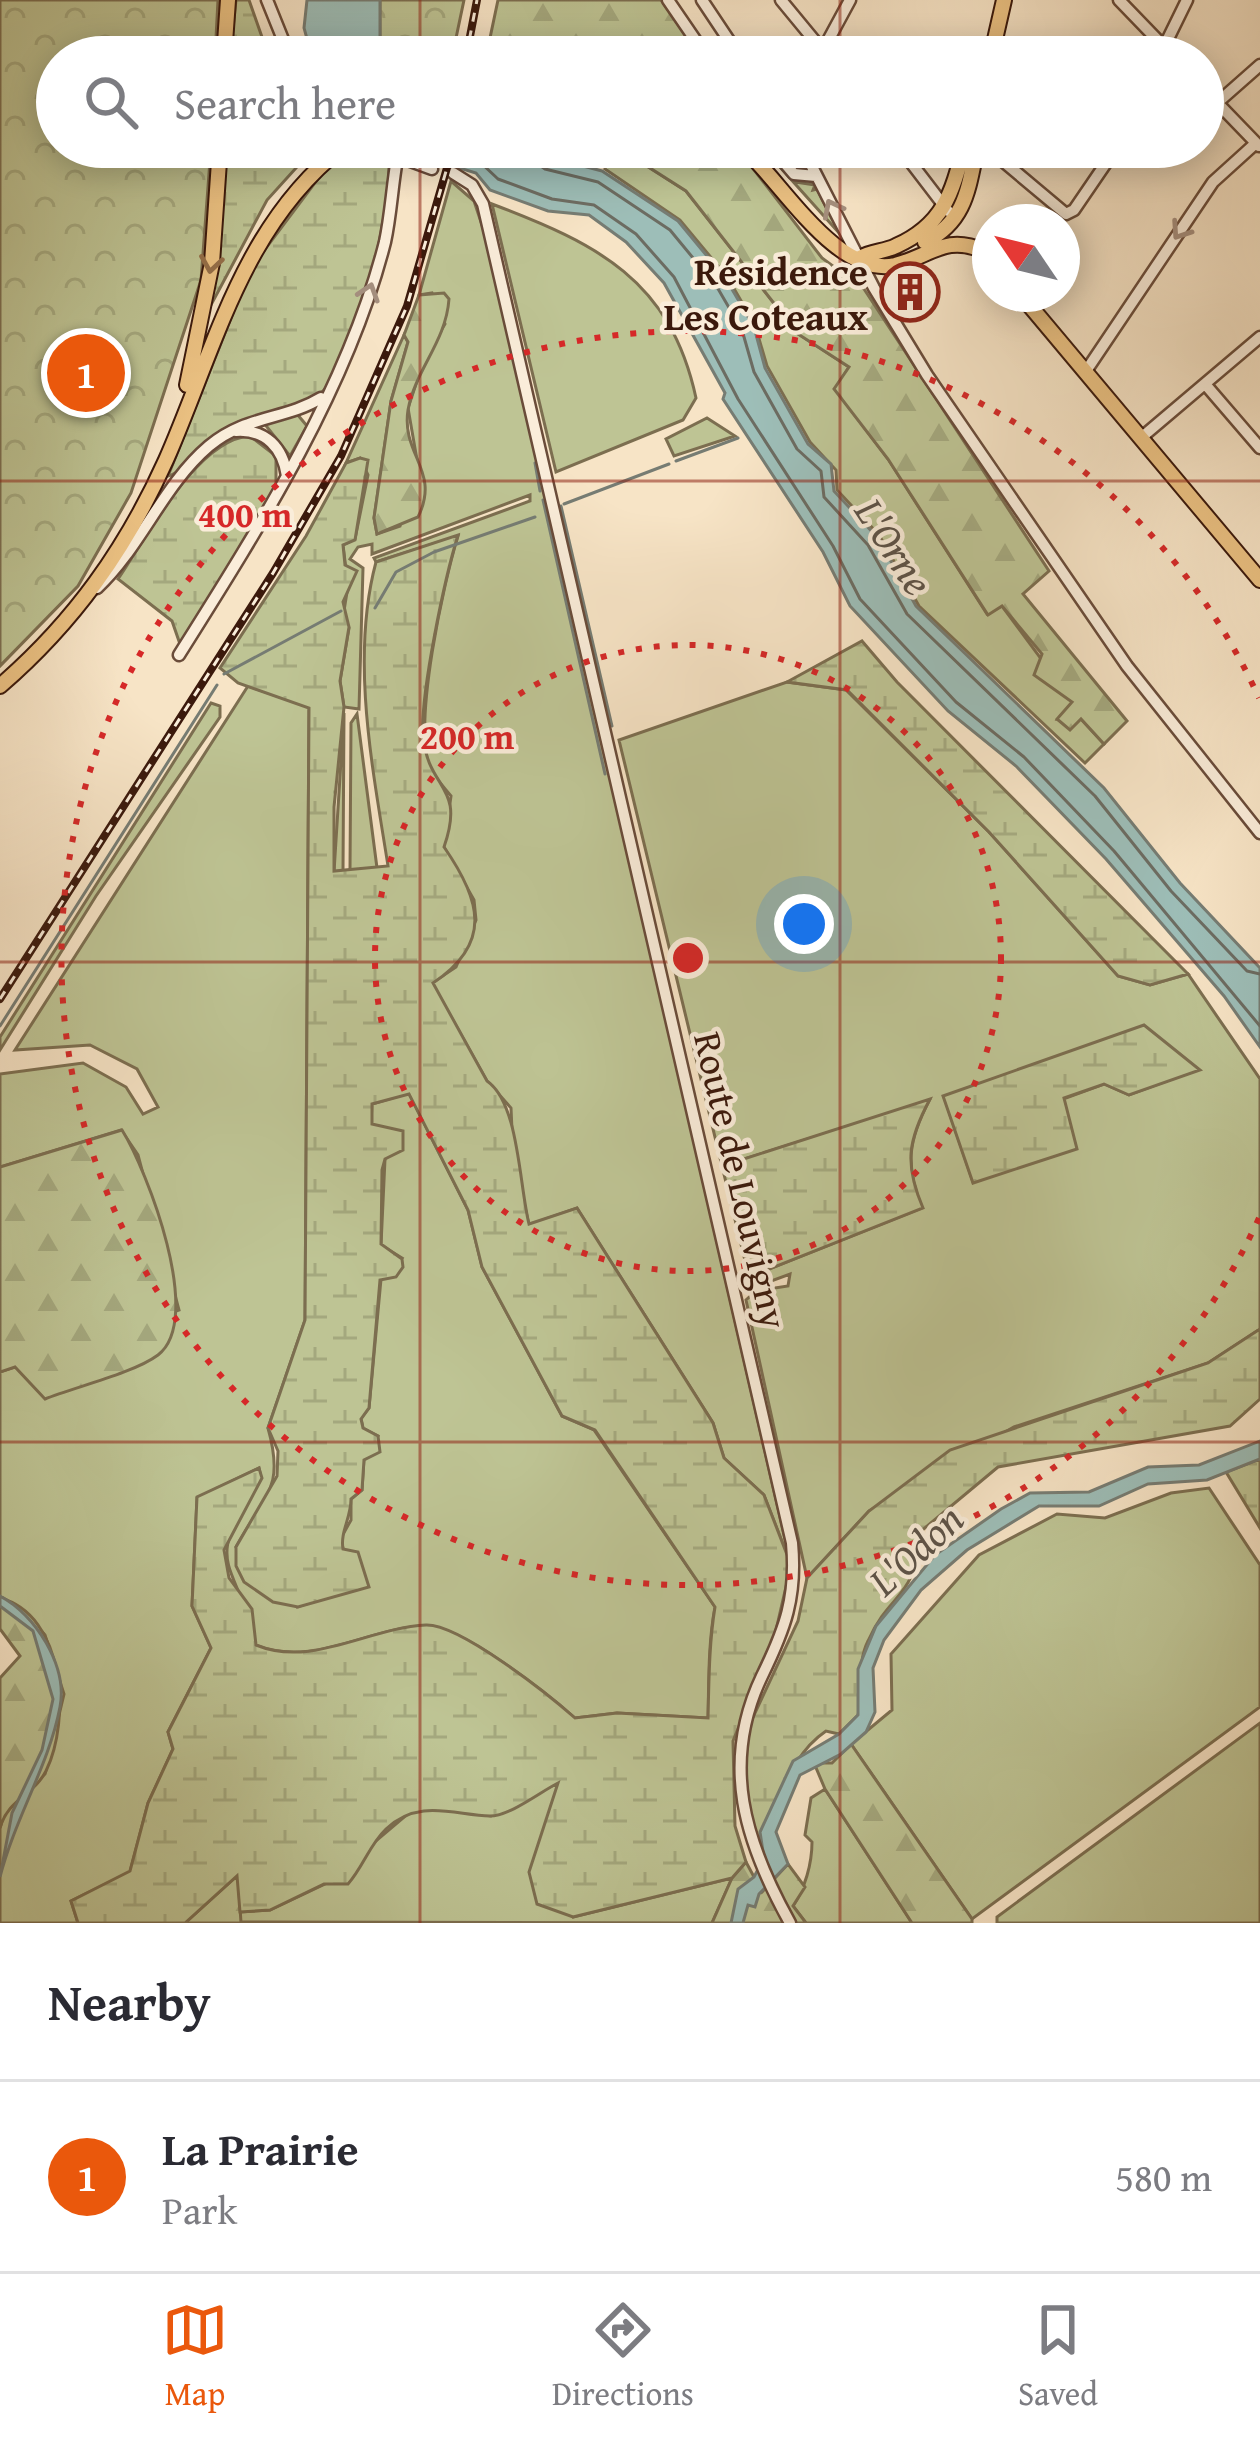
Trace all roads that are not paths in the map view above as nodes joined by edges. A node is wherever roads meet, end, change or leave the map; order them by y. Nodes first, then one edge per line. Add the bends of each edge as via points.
1 (228, 0) edge
2 (267, 0) edge
3 (668, 0) edge
4 (702, 0) edge
5 (781, 0) edge
6 (850, 0) edge
7 (1004, 0) edge
8 (1119, 0) edge
9 (1187, 0) edge
10 (225, 36) edge
11 (282, 36) edge
12 (693, 36) edge
13 (726, 36) edge
14 (810, 36) edge
15 (833, 36) edge
16 (996, 36) edge
17 (1152, 36) edge
18 (1175, 36) edge
19 (1260, 65) edge
20 (1224, 96) edge
21 (1224, 111) edge
22 (1258, 145) edge
23 (219, 168) edge
24 (318, 168) edge
25 (396, 168) edge
26 (428, 168) edge
27 (766, 168) edge
28 (789, 168) edge
29 (812, 168) edge
30 (915, 168) edge
31 (960, 168) edge
32 (972, 168) edge
33 (1008, 168) edge
34 (1103, 168) edge
35 (432, 169) dead end
36 (453, 173) dead end
37 (816, 176) junction
38 (951, 214) junction
39 (972, 238) edge
40 (972, 250) edge
41 (860, 258) junction
42 (877, 266) junction
43 (1036, 312) edge
44 (1260, 337) edge
45 (1086, 370) junction
46 (1205, 383) junction
47 (322, 398) junction
48 (227, 433) junction
49 (1142, 437) junction
50 (1260, 448) edge
51 (286, 481) junction
52 (154, 485) junction
53 (1260, 580) edge
54 (90, 594) junction
55 (179, 655) dead end
56 (0, 686) edge
57 (1260, 833) edge
58 (790, 1923) edge

1 - 10 main road
2 - 11 street
3 - 12 street
4 - 13 street
5 - 14 street
6 - 15 street
7 - 16 main road
8 - 17 street
9 - 18 street
19 - 20 street
21 - 22 street
22 -> 45 street via 1213,182
23 -> 52 main road via 194,365 152,470
24 - 52 main road via 262,236
47 -> 25 street via 384,246
26 - 35 street
27 - 41 main road via 822,235
28 - 37 street
29 - 37 street
30 - 38 street
31 - 38 main road
32 - 38 main road
33 - 34 street via 1066,214
36 - 58 street, Route de Louvigny via 472,184 483,204 792,1544 790,1620 740,1745 740,1807
41 -> 37 street
38 - 39 main road
38 - 41 main road
38 - 42 main road
40 - 42 main road via 949,242
41 - 42 main road
41 - 57 street via 927,375 1127,666
43 - 45 main road
44 - 46 street
45 - 49 main road
46 - 49 street
46 - 50 street
47 - 48 street
47 - 51 street
48 - 51 street via 266,436
48 - 54 street via 199,456 122,565
49 - 53 main road
51 - 55 street
52 - 54 main road
54 - 56 main road

